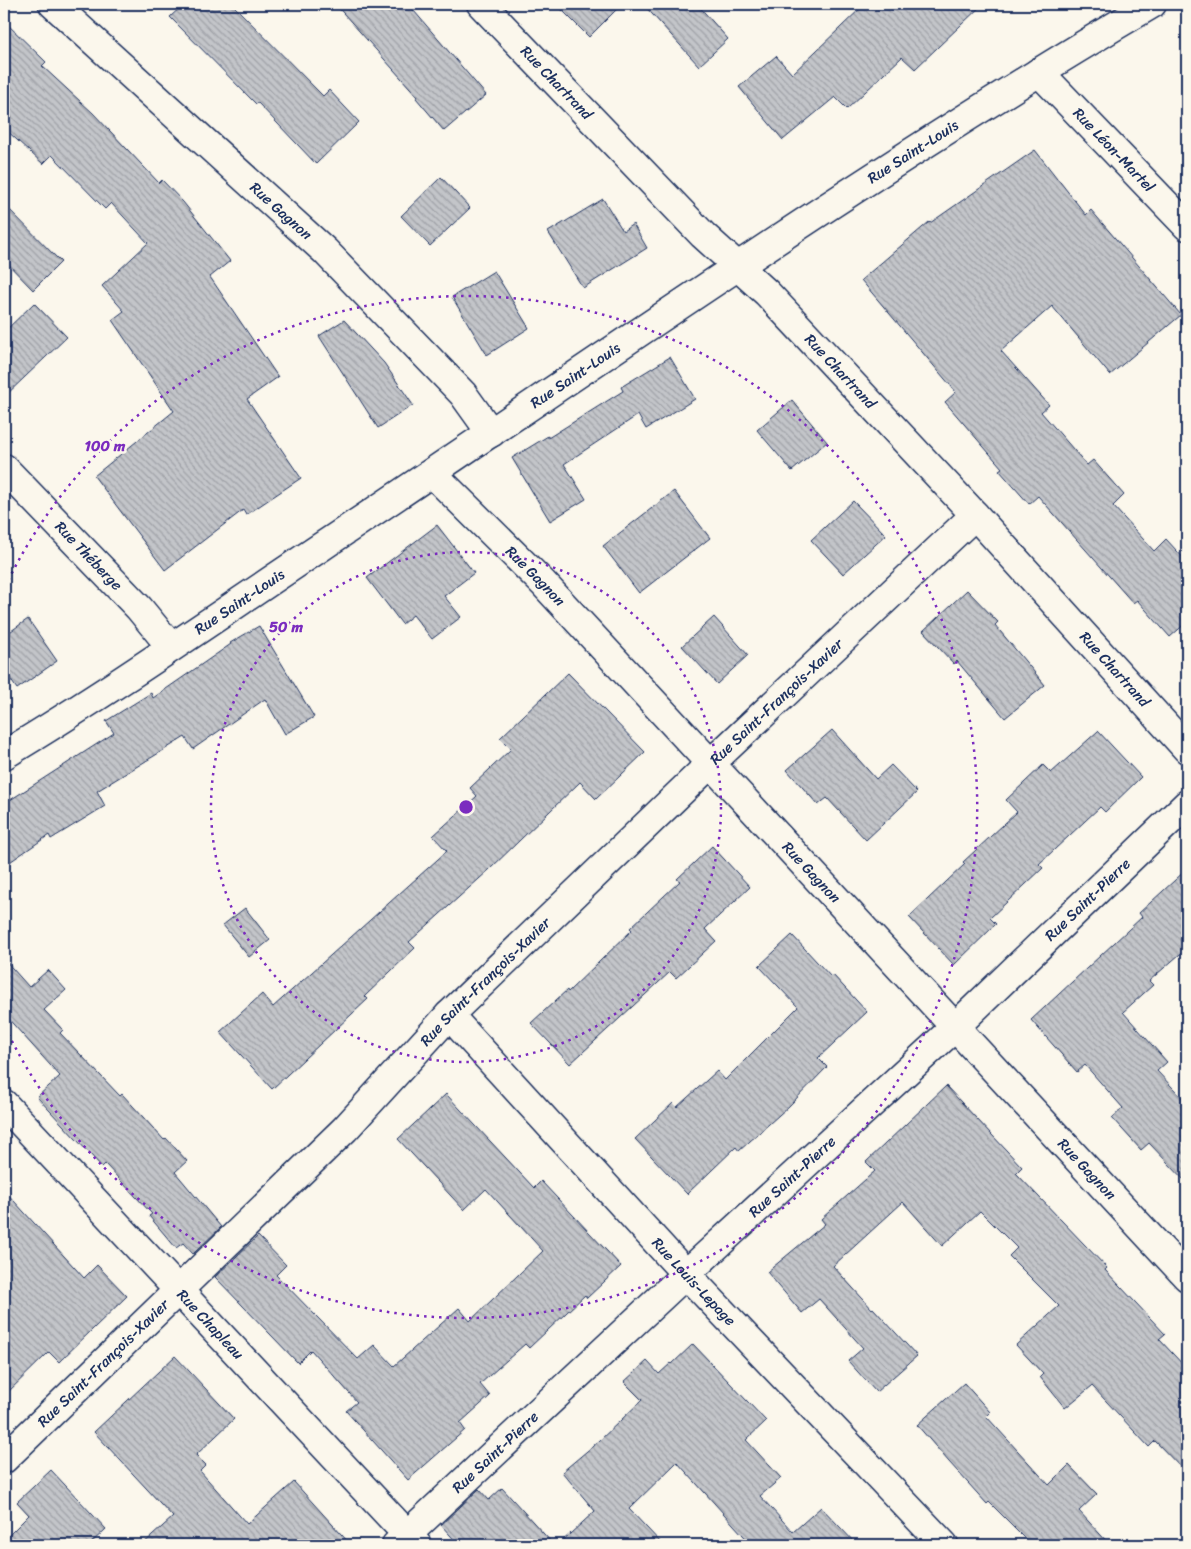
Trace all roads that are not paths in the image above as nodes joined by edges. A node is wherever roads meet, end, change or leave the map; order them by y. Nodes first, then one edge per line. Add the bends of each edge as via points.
1 (53, 4) edge
2 (481, 4) edge
3 (1152, 4) edge
4 (1038, 72) junction
5 (1187, 226) edge
6 (736, 266) junction
7 (491, 433) junction
8 (4, 468) edge
9 (432, 473) junction
10 (975, 514) junction
11 (171, 647) junction
12 (1187, 749) edge
13 (4, 755) edge
14 (710, 764) junction
15 (1187, 804) edge
16 (450, 1015) junction
17 (954, 1028) junction
18 (4, 1104) edge
19 (686, 1274) junction
20 (1187, 1277) edge
21 (179, 1289) junction
22 (4, 1459) edge
23 (406, 1542) edge
24 (944, 1545) edge

1 - 7 street, Rue Gagnon via 325,251 463,394
2 - 6 street, Rue Chartrand
3 - 4 street, Rue Saint-Louis
4 - 5 street, Rue Léon-Martel
4 - 6 street, Rue Saint-Louis
6 - 7 street, Rue Saint-Louis
6 - 10 street, Rue Chartrand via 768,293
7 - 9 street, Rue Saint-Louis
8 - 11 street, Rue Théberge via 139,608
9 - 11 street, Rue Saint-Louis
9 - 14 street, Rue Gagnon via 543,583
10 - 12 street, Rue Chartrand
10 - 14 street, Rue Saint-François-Xavier
11 - 13 street, Rue Saint-Louis
14 - 16 street, Rue Saint-François-Xavier
14 - 17 street, Rue Gagnon
15 - 17 street, Rue Saint-Pierre
16 - 19 street, Rue Louis-Lepage
16 - 21 street, Rue Saint-François-Xavier via 345,1129
17 - 19 street, Rue Saint-Pierre
17 - 20 street, Rue Gagnon
18 - 21 street, Rue Chapleau
19 - 23 street, Rue Saint-Pierre
19 - 24 street, Rue Louis-Lepage
21 - 22 street, Rue Saint-François-Xavier
21 - 23 street, Rue Chapleau

